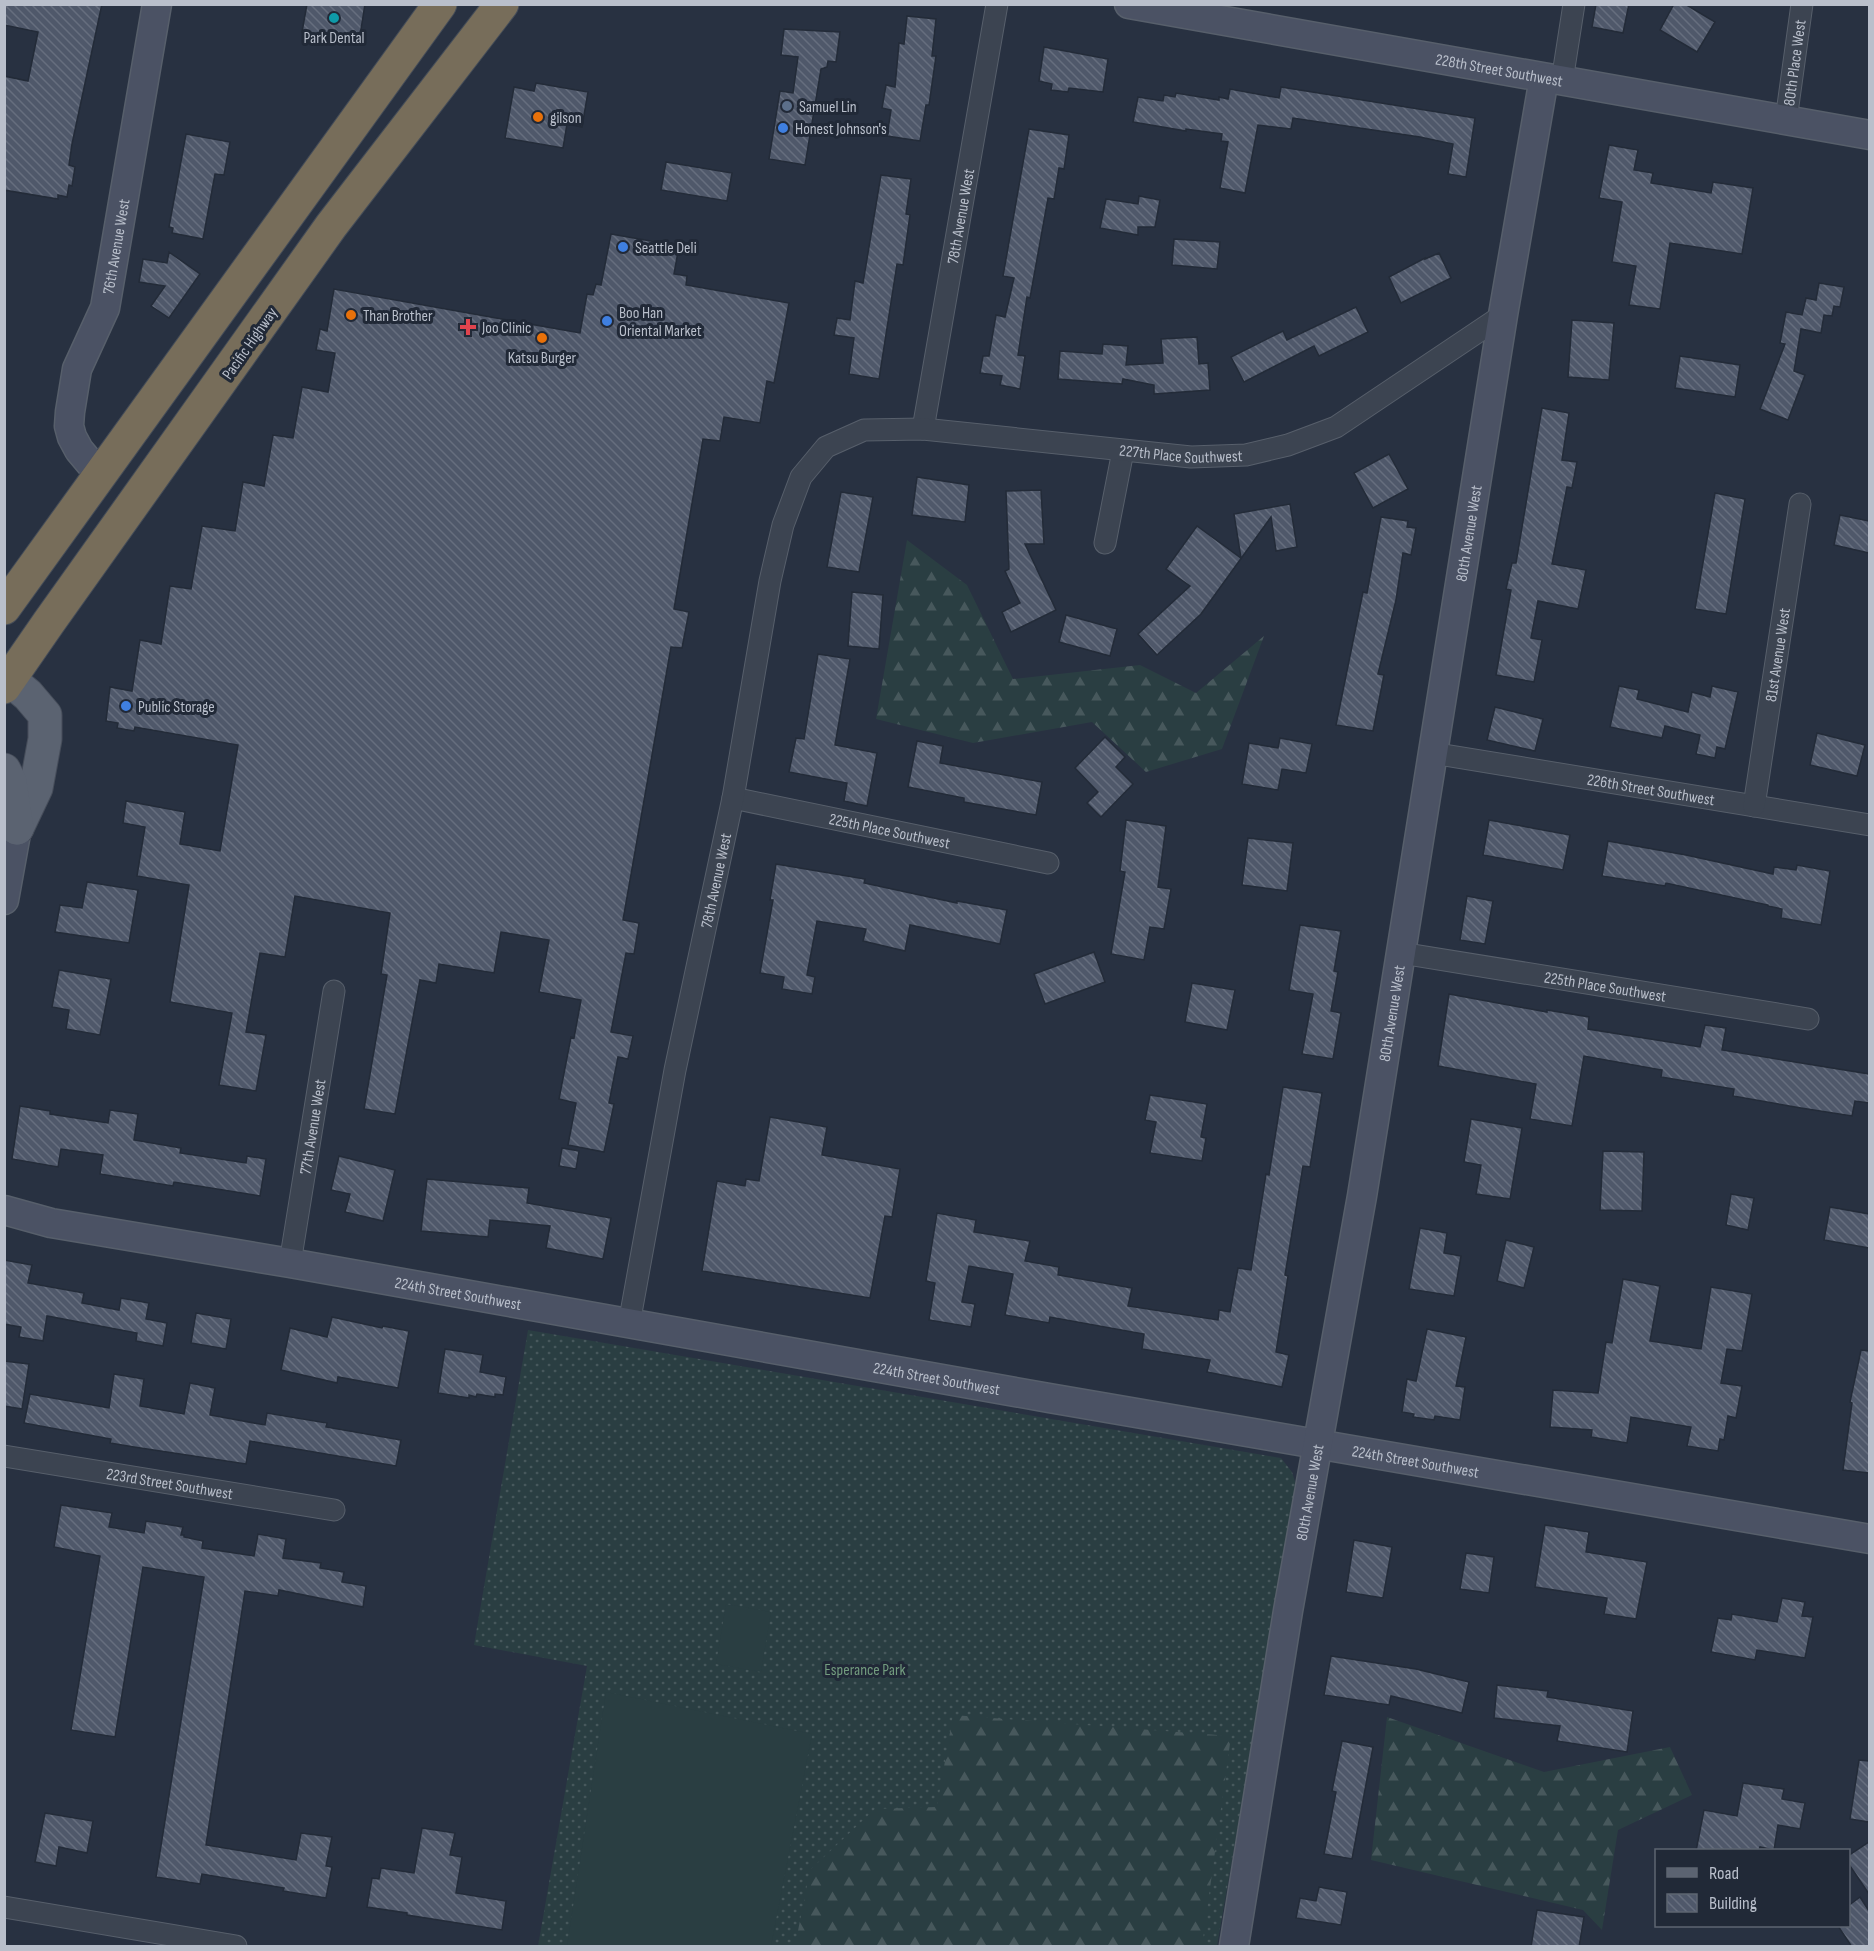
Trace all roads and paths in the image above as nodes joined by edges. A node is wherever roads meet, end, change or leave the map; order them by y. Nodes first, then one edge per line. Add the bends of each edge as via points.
1 (157, 4) edge
2 (440, 4) edge
3 (502, 4) edge
4 (997, 4) edge
5 (1129, 4) edge
6 (1574, 4) edge
7 (1802, 4) edge
8 (1553, 80) junction
9 (1786, 120) junction
10 (1869, 135) edge
11 (1503, 315) junction
12 (924, 429) junction
13 (826, 447) joint
14 (1123, 452) junction
15 (100, 475) junction
16 (1800, 504) dead end
17 (1105, 543) dead end
18 (4, 608) edge
19 (7, 683) edge
20 (1432, 753) junction
21 (4, 770) edge
22 (733, 798) junction
23 (1754, 806) junction
24 (1869, 825) edge
25 (17, 828) junction
26 (1048, 863) dead end
27 (4, 900) edge
28 (1401, 952) junction
29 (334, 991) dead end
30 (1808, 1019) dead end
31 (4, 1210) edge
32 (290, 1263) junction
33 (629, 1324) junction
34 (1318, 1444) junction
35 (4, 1456) edge
36 (334, 1510) dead end
37 (1869, 1539) edge
38 (4, 1907) edge
39 (236, 1947) edge
40 (1234, 1947) edge

1 - 15 street, 76th Avenue West via 105,308 77,369 69,426 79,450
2 - 15 highway
3 - 19 highway, Pacific Highway via 332,226
4 - 12 street, 78th Avenue West
5 - 8 street, 228th Street Southwest
6 - 8 street
7 - 9 street, 80th Place West
8 - 9 street, 228th Street Southwest
8 - 11 street, 80th Avenue West
9 - 10 street, 228th Street Southwest
11 - 14 street, 227th Place Southwest via 1336,427 1288,445 1246,455 1191,457
11 - 20 street, 80th Avenue West
12 - 13 street, 227th Place Southwest via 864,430
12 - 14 street, 227th Place Southwest
13 - 22 street, 78th Avenue West via 801,477 783,525
14 - 17 street
15 - 18 highway
16 - 23 street, 81st Avenue West
19 - 25 main road via 28,695 45,715 36,788
20 - 23 street, 226th Street Southwest
20 - 28 street, 80th Avenue West
21 - 25 main road via 10,782
22 - 26 street, 225th Place Southwest
22 - 33 street, 78th Avenue West via 675,1070
23 - 24 street, 226th Street Southwest
25 - 27 street
28 - 30 street, 225th Place Southwest
28 - 34 street, 80th Avenue West
29 - 32 street, 77th Avenue West
31 - 32 street, 224th Street Southwest via 51,1223
32 - 33 street, 224th Street Southwest
33 - 34 street, 224th Street Southwest
34 - 37 street, 224th Street Southwest
34 - 40 street, 80th Avenue West
35 - 36 street, 223rd Street Southwest
38 - 39 street

